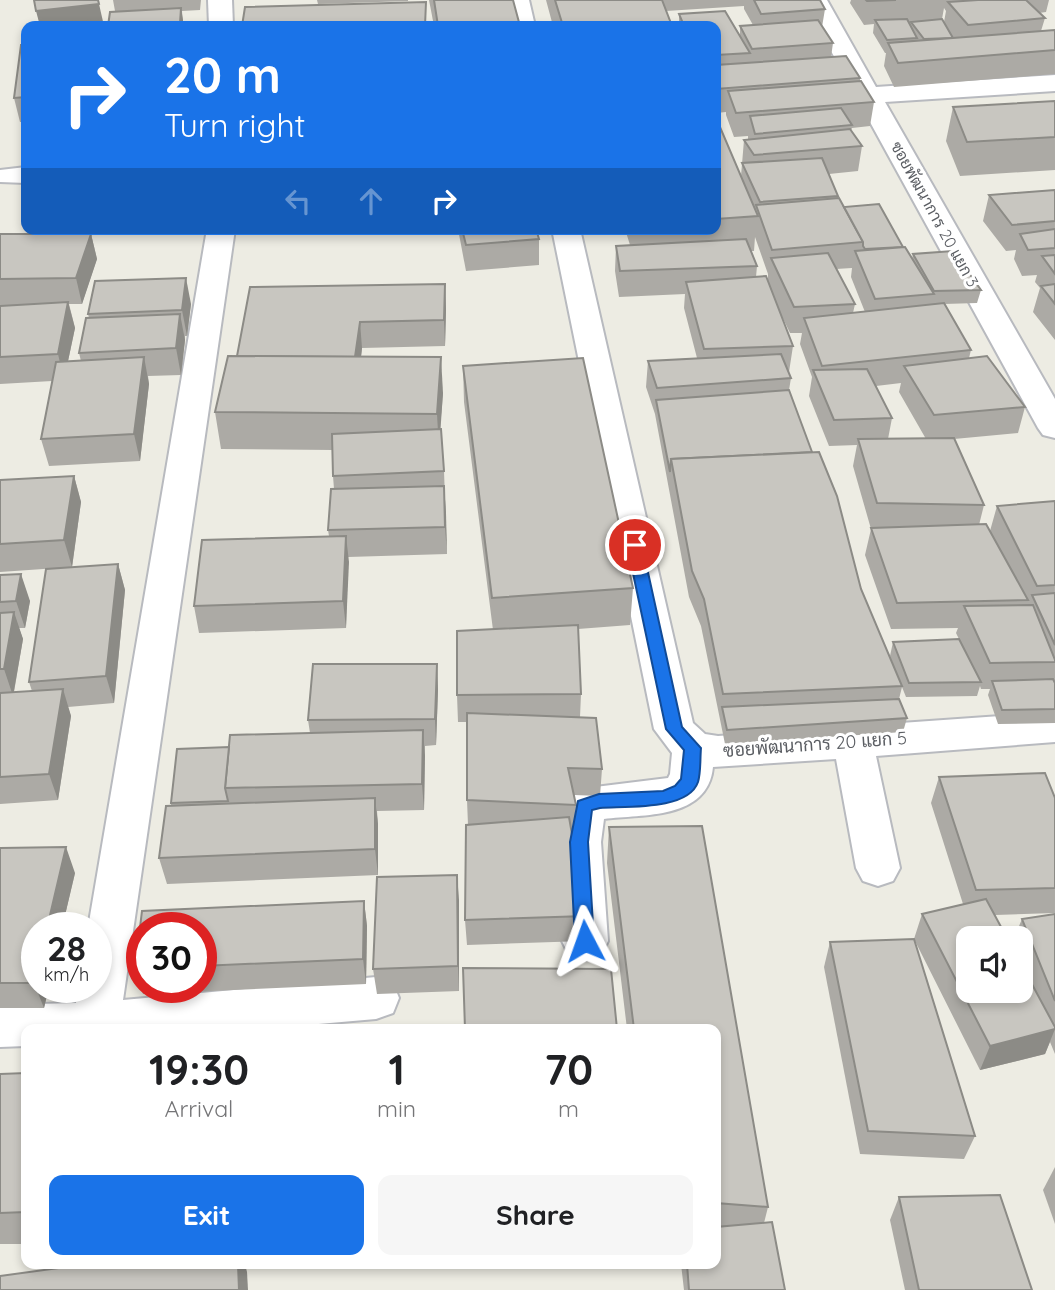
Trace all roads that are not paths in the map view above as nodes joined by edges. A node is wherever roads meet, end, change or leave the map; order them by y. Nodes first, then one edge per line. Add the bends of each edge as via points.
1 (220, 0) edge
2 (517, 0) edge
3 (816, 0) edge
4 (221, 21) edge
5 (522, 21) edge
6 (1055, 83) edge
7 (869, 95) junction
8 (220, 235) edge
9 (567, 235) edge
10 (1055, 428) edge
11 (1055, 727) edge
12 (853, 742) junction
13 (693, 748) junction
14 (878, 868) dead end
15 (585, 941) edge
16 (376, 998) dead end
17 (96, 1023) junction
18 (64, 1024) edge
19 (21, 1025) edge
20 (0, 1026) edge

1 - 4 street
2 - 5 street
3 - 7 street, ซอยพัฒนาการ 20 แยก 3
6 - 7 street
7 - 10 street, ซอยพัฒนาการ 20 แยก 3
8 - 17 street
9 - 13 street via 674,729
11 - 12 street, ซอยพัฒนาการ 20 แยก 5
12 - 13 street, ซอยพัฒนาการ 20 แยก 5 via 718,752
12 - 14 street
13 - 15 street via 689,782 681,790 664,798 584,806 579,842
16 - 17 street
17 - 18 street
19 - 20 street

